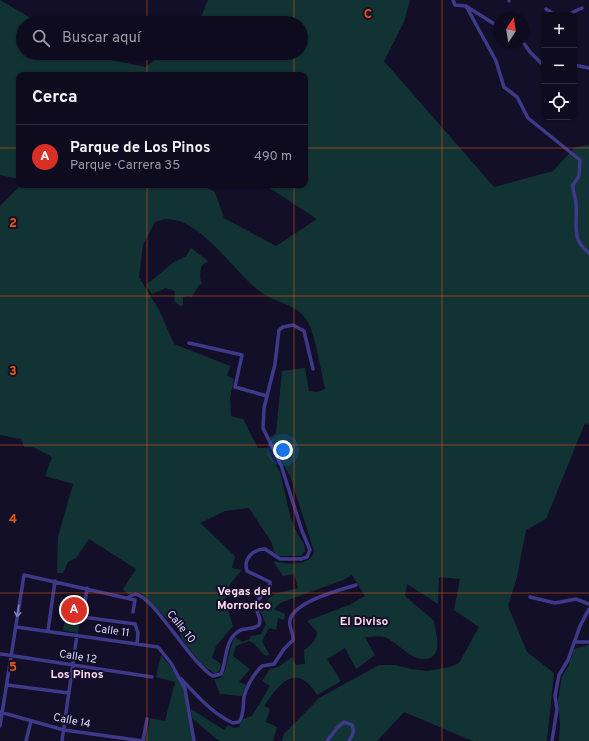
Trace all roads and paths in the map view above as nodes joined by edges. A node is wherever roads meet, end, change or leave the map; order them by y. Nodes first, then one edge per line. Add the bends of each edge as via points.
1 (453, 0) edge
2 (466, 6) junction
3 (582, 8) dead end
4 (546, 9) dead end
5 (550, 12) edge
6 (573, 12) edge
7 (493, 23) edge
8 (527, 48) edge
9 (541, 63) edge
10 (577, 66) edge
11 (589, 68) edge
12 (589, 253) edge
13 (189, 343) dead end
14 (313, 369) dead end
15 (267, 396) junction
16 (56, 581) junction
17 (356, 585) dead end
18 (87, 588) junction
19 (530, 597) dead end
20 (127, 598) junction
21 (589, 604) edge
22 (589, 609) edge
23 (133, 612) dead end
24 (16, 626) junction
25 (48, 631) junction
26 (77, 635) junction
27 (574, 642) junction
28 (589, 642) edge
29 (137, 644) junction
30 (1, 654) dead end
31 (11, 656) junction
32 (73, 665) junction
33 (152, 677) dead end
34 (180, 678) junction
35 (7, 684) junction
36 (69, 693) junction
37 (2, 713) edge
38 (147, 719) dead end
39 (31, 721) junction
40 (0, 726) edge
41 (64, 730) junction
42 (26, 741) edge
43 (62, 741) edge
44 (143, 741) edge
45 (194, 741) edge
46 (327, 741) edge
47 (349, 741) edge
48 (552, 741) edge

1 - 2 street via 455,5
2 - 7 street
2 - 12 street via 496,61 504,87 516,97 528,118 580,160 579,176 573,185 576,202 575,220 579,243
3 - 6 street
4 - 5 street
8 - 9 street
10 - 11 street
13 - 15 street via 242,355 235,387
14 - 15 street via 304,331 293,325 283,327 278,334 275,364
15 - 20 street, Calle 10 via 263,428 281,465 302,531 310,547 309,554 301,559 280,559 265,549 254,551 249,556 247,571 267,579 270,586 255,604 259,625 234,634 218,676 213,676 200,666 174,635 166,620 144,598 138,594
16 - 18 street, Calle 10
16 -> 24 street, Calle 10 via 26,574 22,578
16 - 25 street
17 - 34 street via 302,605 293,612 289,625 292,640 274,664 264,664 255,675 246,692 239,722 233,723 216,712 200,700
18 - 20 street, Calle 10
18 - 29 street via 83,617 135,624 138,633
19 - 21 street via 555,603 576,599
20 - 23 street, Calle 10 via 135,600
22 - 27 street
24 - 25 street, Calle 11
24 - 31 street
25 - 26 street, Calle 11
26 - 29 street, Calle 11
26 - 32 street
27 - 28 street
27 - 48 street via 558,680
29 - 34 street, Calle 11 via 158,647
30 - 31 street, Calle 12
31 - 32 street, Calle 12
31 - 35 street
32 - 33 street, Calle 12
32 - 36 street
34 - 45 street via 185,689
35 - 36 street
35 - 37 street
36 - 41 street
37 - 39 street, Calle 14
37 - 40 street
38 - 44 street
39 - 41 street, Calle 14
39 - 42 street
41 - 43 street
41 - 44 street, Calle 14
46 - 47 street via 344,722 352,725 354,729

